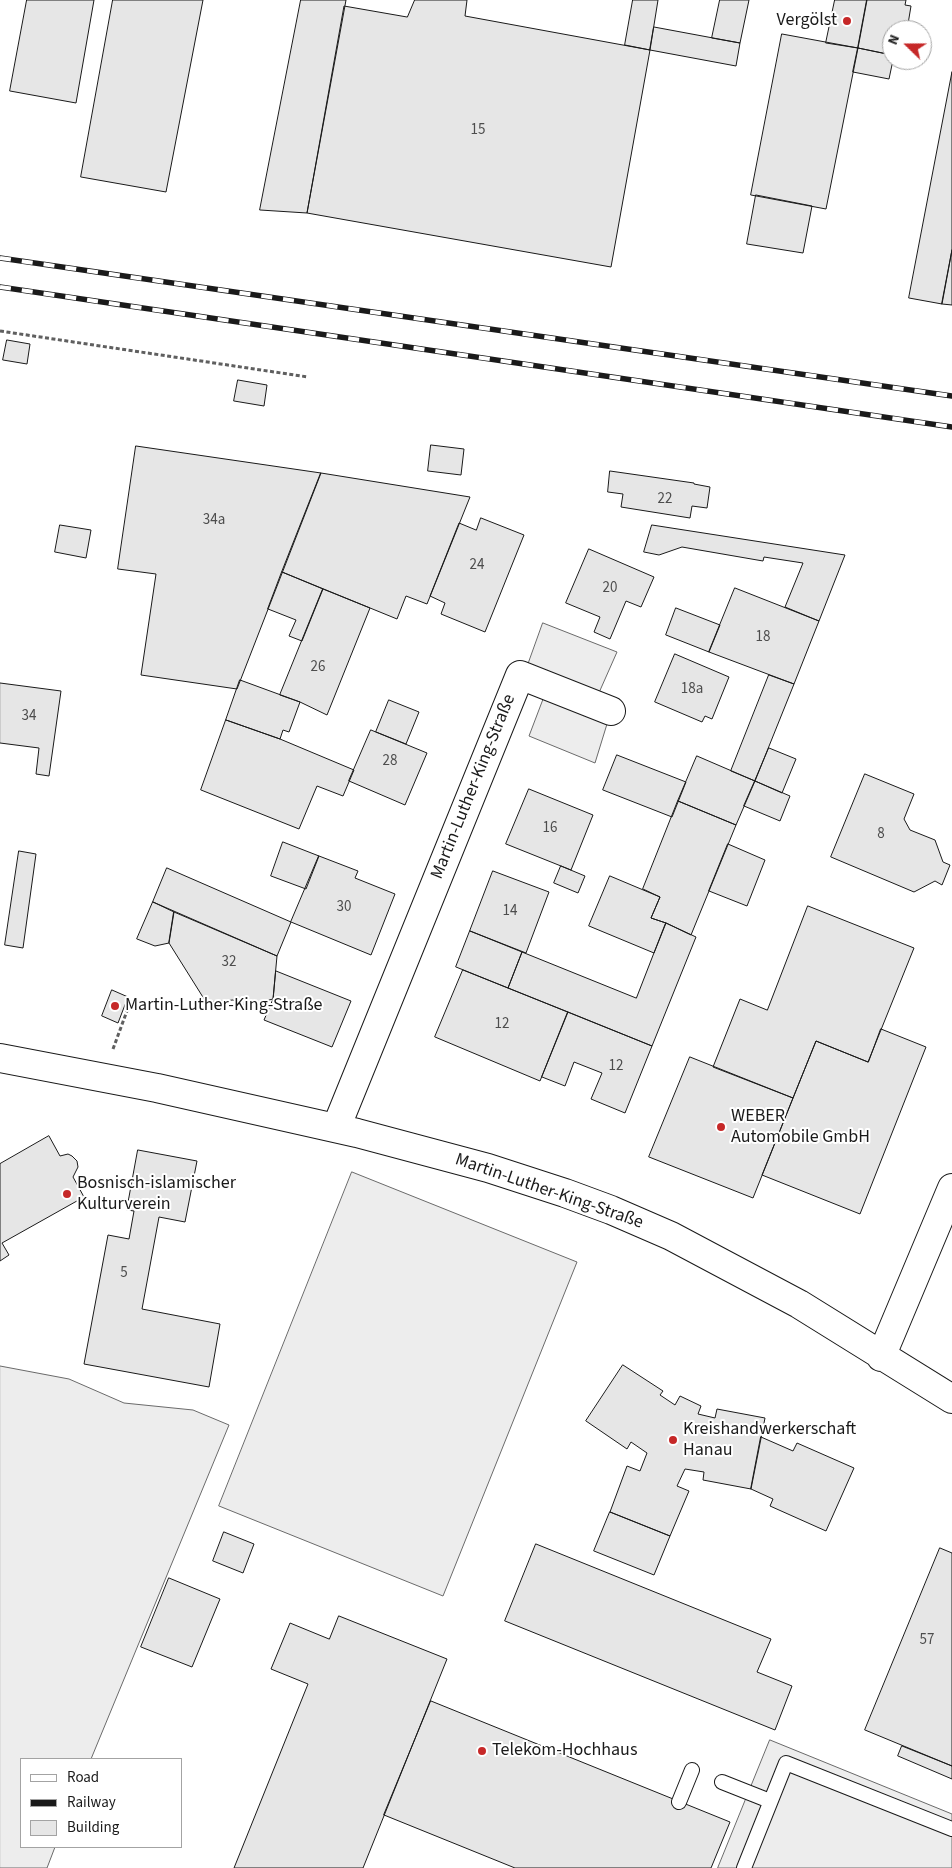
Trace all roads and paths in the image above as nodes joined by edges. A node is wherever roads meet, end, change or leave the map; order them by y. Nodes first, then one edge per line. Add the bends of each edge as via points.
1 (0, 331) edge
2 (308, 377) dead end
3 (611, 711) dead end
4 (131, 1000) dead end
5 (0, 1058) edge
6 (103, 1078) junction
7 (336, 1128) junction
8 (952, 1188) edge
9 (881, 1357) junction
10 (952, 1399) edge
11 (692, 1770) dead end
12 (722, 1782) dead end
13 (770, 1801) junction
14 (679, 1802) dead end
15 (952, 1829) edge
16 (744, 1868) edge

1 - 2 path
3 - 7 street, Martin-Luther-King-Straße via 520,675
4 - 6 path
5 - 6 street, Martin-Luther-King-Straße
6 - 7 street, Martin-Luther-King-Straße
7 - 9 street, Martin-Luther-King-Straße via 488,1168 638,1221 798,1304
8 - 9 street
9 - 10 street, Martin-Luther-King-Straße
11 - 14 lane
12 - 13 lane
13 - 15 lane via 786,1763
13 - 16 lane

